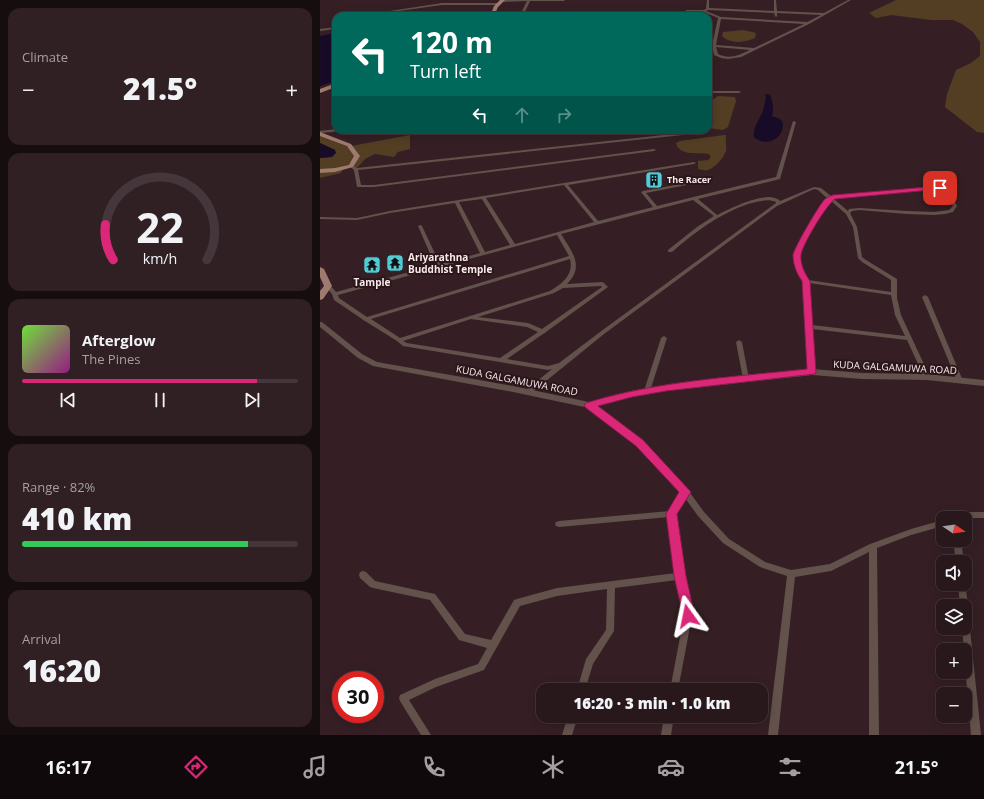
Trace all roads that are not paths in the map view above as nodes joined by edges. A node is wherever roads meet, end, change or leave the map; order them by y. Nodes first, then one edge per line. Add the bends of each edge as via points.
1 (444, 0) edge
2 (469, 0) edge
3 (564, 0) edge
4 (708, 0) edge
5 (775, 0) edge
6 (850, 0) edge
7 (501, 1) edge
8 (529, 1) junction
9 (442, 4) junction
10 (463, 4) junction
11 (705, 10) junction
12 (386, 12) edge
13 (494, 12) edge
14 (524, 12) edge
15 (687, 12) edge
16 (709, 12) edge
17 (776, 12) junction
18 (712, 14) edge
19 (824, 14) junction
20 (720, 18) junction
21 (776, 21) junction
22 (808, 23) junction
23 (332, 28) edge
24 (320, 30) edge
25 (714, 46) junction
26 (755, 49) junction
27 (332, 86) edge
28 (320, 91) edge
29 (712, 92) edge
30 (739, 92) dead end
31 (794, 122) dead end
32 (332, 131) edge
33 (320, 133) edge
34 (682, 134) dead end
35 (654, 150) dead end
36 (694, 163) dead end
37 (354, 168) junction
38 (320, 171) edge
39 (707, 180) dead end
40 (566, 185) junction
41 (484, 198) junction
42 (694, 198) junction
43 (830, 198) junction
44 (457, 202) junction
45 (775, 206) junction
46 (656, 208) junction
47 (848, 213) junction
48 (716, 216) junction
49 (320, 218) edge
50 (597, 223) junction
51 (420, 226) dead end
52 (559, 234) junction
53 (513, 245) junction
54 (670, 251) dead end
55 (483, 253) junction
56 (572, 256) junction
57 (438, 266) junction
58 (320, 269) edge
59 (806, 281) junction
60 (328, 286) junction
61 (562, 286) junction
62 (335, 294) junction
63 (894, 294) junction
64 (320, 297) edge
65 (925, 298) dead end
66 (470, 318) junction
67 (365, 319) junction
68 (320, 324) edge
69 (809, 327) junction
70 (543, 332) junction
71 (664, 338) dead end
72 (908, 338) junction
73 (399, 340) junction
74 (739, 342) dead end
75 (502, 360) junction
76 (566, 361) junction
77 (812, 372) junction
78 (927, 377) junction
79 (746, 379) junction
80 (960, 381) junction
81 (984, 383) edge
82 (648, 391) junction
83 (528, 392) junction
84 (589, 405) junction
85 (685, 492) junction
86 (672, 514) junction
87 (984, 514) edge
88 (972, 516) edge
89 (559, 524) dead end
90 (936, 525) edge
91 (873, 546) junction
92 (791, 574) junction
93 (363, 575) dead end
94 (680, 576) junction
95 (611, 586) junction
96 (966, 635) edge
97 (493, 645) junction
98 (583, 683) edge
99 (675, 683) edge
100 (571, 723) edge
101 (669, 723) edge
102 (426, 735) edge
103 (567, 735) edge
104 (666, 735) edge
105 (773, 735) edge
106 (874, 735) edge
107 (976, 735) edge

1 - 9 street
2 - 10 street
3 - 8 street
4 - 11 street
5 - 17 street
6 - 19 street
7 - 8 street
7 - 10 street
7 - 13 main road
8 - 14 street
9 - 10 street
9 - 12 street
11 - 15 street
11 - 16 street
11 - 17 street
17 - 19 street
17 - 21 street
18 - 20 street
19 - 22 street
20 - 21 street
20 - 25 street
21 - 22 street
22 - 26 street
23 - 24 street
25 - 26 street
25 - 26 street via 716,55 730,59
27 - 28 main road
29 - 30 street
31 - 42 street via 779,178
32 - 33 street
33 - 37 main road via 353,148 357,156
34 - 37 street
35 - 37 street via 374,186 359,186
36 - 40 street
37 - 38 main road
39 - 46 street via 643,192
40 - 41 street
40 - 50 street
41 - 44 street
41 - 53 street
42 - 46 street
42 - 48 street
43 - 45 street via 814,188
43 - 47 street
43 - 47 street via 940,188 949,194 955,206 951,211 945,212 851,210
43 - 59 street via 797,254 800,273
44 - 49 street via 357,219
44 - 55 street
45 - 48 street via 778,201 775,199 762,199
45 - 76 street
46 - 50 street
47 - 63 street via 855,227 860,257 894,279
48 - 54 street
50 - 52 street
51 - 57 street
52 - 53 street
52 - 56 street
53 - 55 street
55 - 57 street
56 - 61 street via 572,273
56 - 67 street
57 - 62 street
58 - 60 main road
59 - 63 street
59 - 69 street
60 - 62 street
60 - 64 main road
61 - 66 street via 552,292
61 - 70 street via 602,284 604,287
62 - 67 street via 336,299
63 - 72 street via 898,315
65 - 80 street
66 - 70 street via 528,325
66 - 73 street
67 - 73 street
68 - 83 street, KUDA GALGAMUWA ROAD via 360,356 375,364
69 - 72 street
69 - 77 street
70 - 75 street
71 - 82 street
72 - 78 street
73 - 75 street via 405,345
74 - 79 street
75 - 76 street via 548,368
76 - 83 street
77 - 78 street, KUDA GALGAMUWA ROAD
77 - 79 street, KUDA GALGAMUWA ROAD
78 - 80 street, KUDA GALGAMUWA ROAD
79 - 82 street, KUDA GALGAMUWA ROAD
80 - 81 street, KUDA GALGAMUWA ROAD
82 - 84 street, KUDA GALGAMUWA ROAD
83 - 84 street, KUDA GALGAMUWA ROAD
84 - 85 street via 640,443
85 - 86 street
85 - 92 street via 726,541 763,565
86 - 89 street
86 - 94 street
87 - 88 street
90 - 91 street
91 - 92 street via 831,567
91 - 106 street
92 - 105 street
93 - 97 street via 372,584 432,597 462,637
94 - 95 street
94 - 99 street via 688,616
95 - 97 street via 557,592 516,603
95 - 98 street via 610,630 590,662
96 - 107 street
97 - 102 street via 481,667 403,698
100 - 103 street
101 - 104 street

